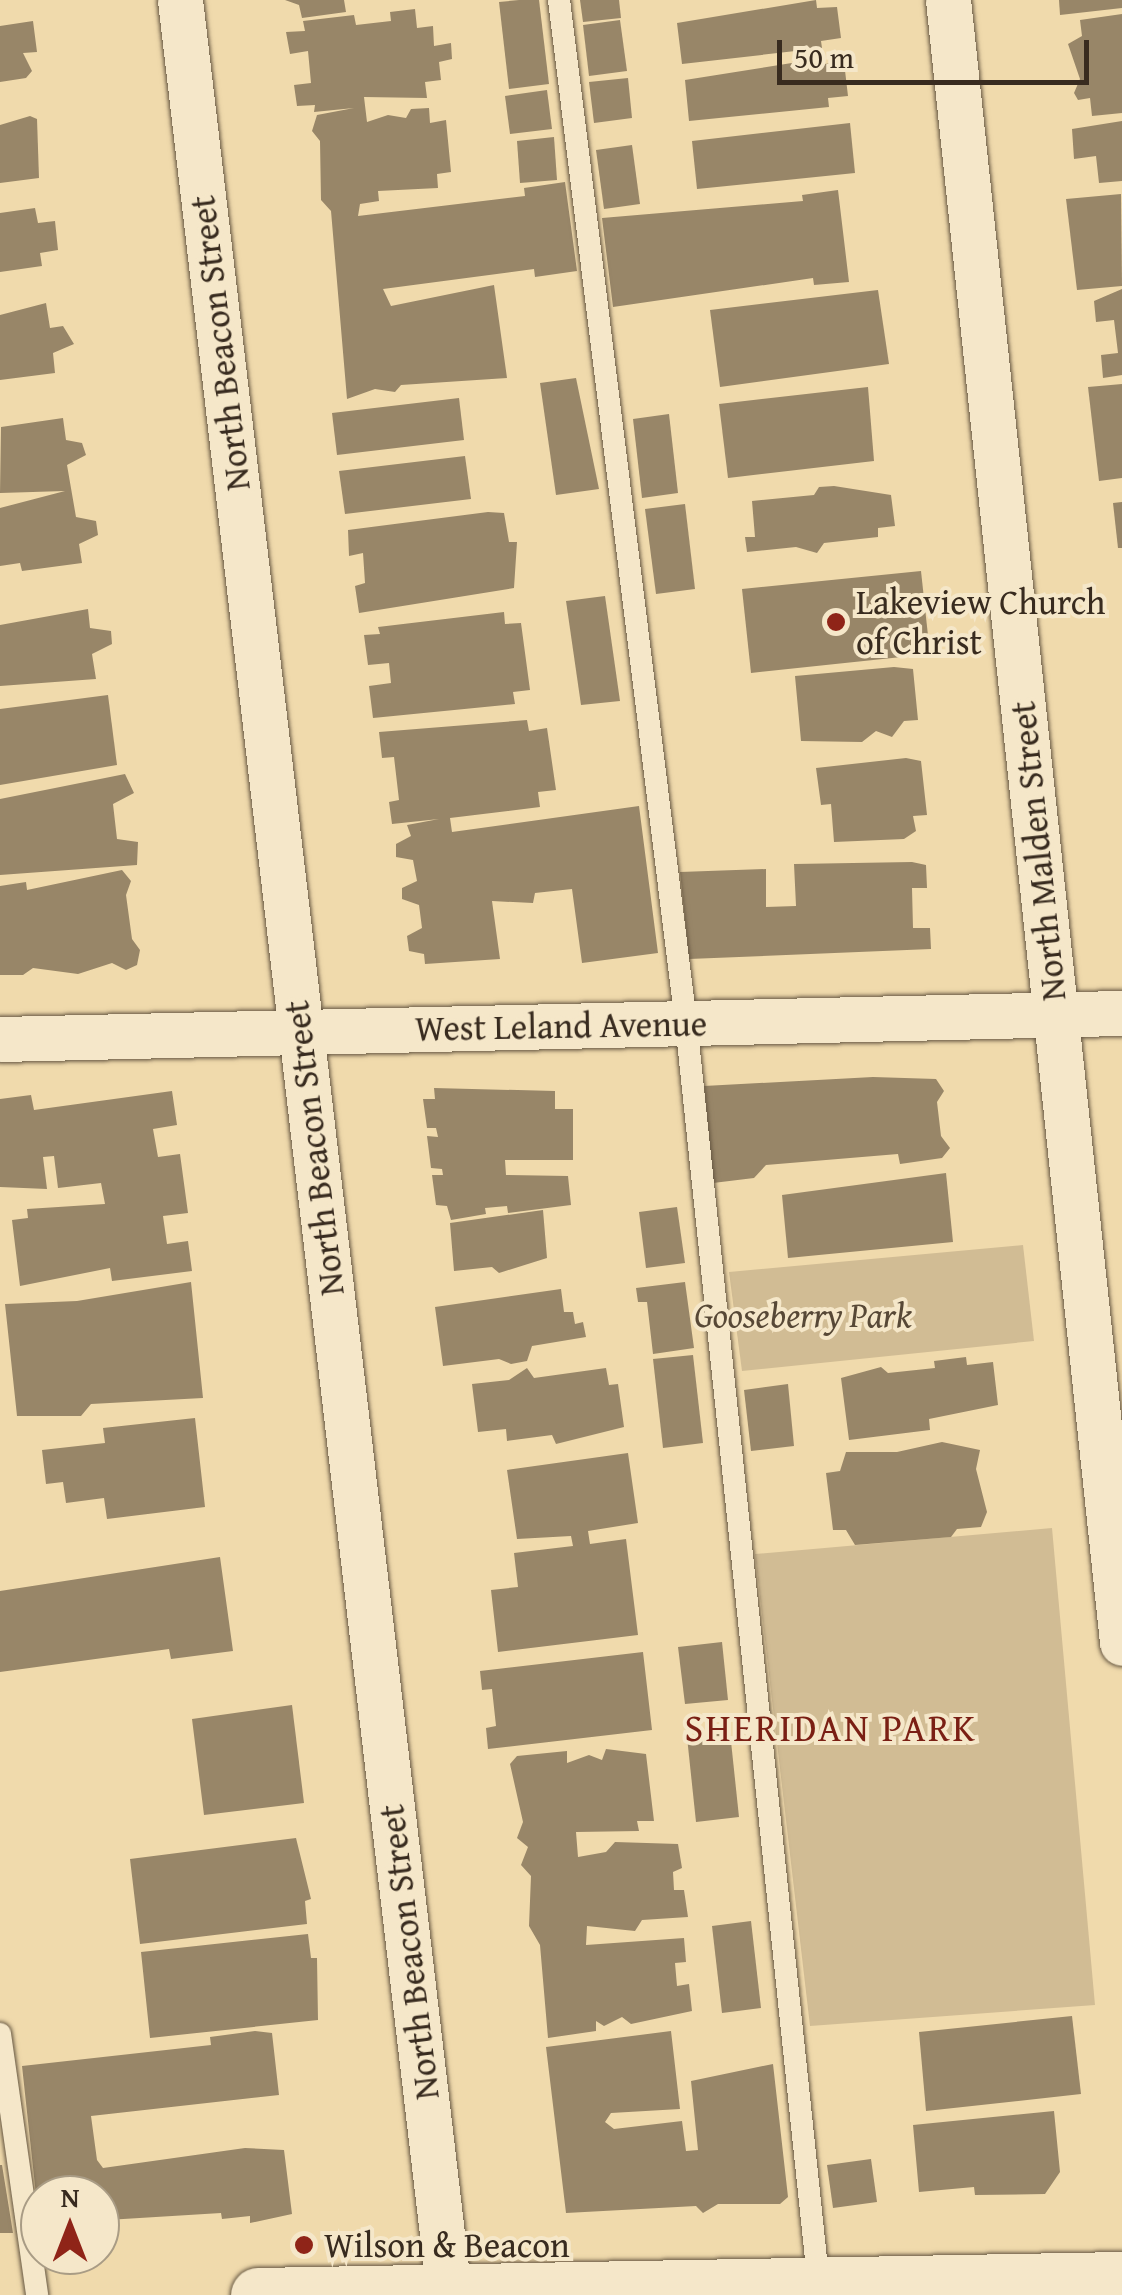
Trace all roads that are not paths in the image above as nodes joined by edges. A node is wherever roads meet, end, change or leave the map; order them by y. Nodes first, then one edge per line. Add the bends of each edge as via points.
1 (180, 0) edge
2 (560, 0) edge
3 (948, 0) edge
4 (1122, 1012) edge
5 (1054, 1014) junction
6 (686, 1022) junction
7 (300, 1032) junction
8 (0, 1039) edge
9 (1122, 1643) edge
10 (0, 2034) edge
11 (1122, 2279) edge
12 (819, 2290) edge
13 (448, 2293) edge
14 (38, 2295) edge
15 (258, 2295) edge

1 - 7 street, North Beacon Street
2 - 6 lane
3 - 5 street, North Malden Street
4 - 5 street, West Leland Avenue
5 - 6 street, West Leland Avenue
5 - 9 street, North Malden Street
6 - 7 street, West Leland Avenue
6 - 12 lane
7 - 8 street, West Leland Avenue
7 - 13 street, North Beacon Street
10 - 14 lane
11 - 12 street
12 - 13 street
13 - 15 street

